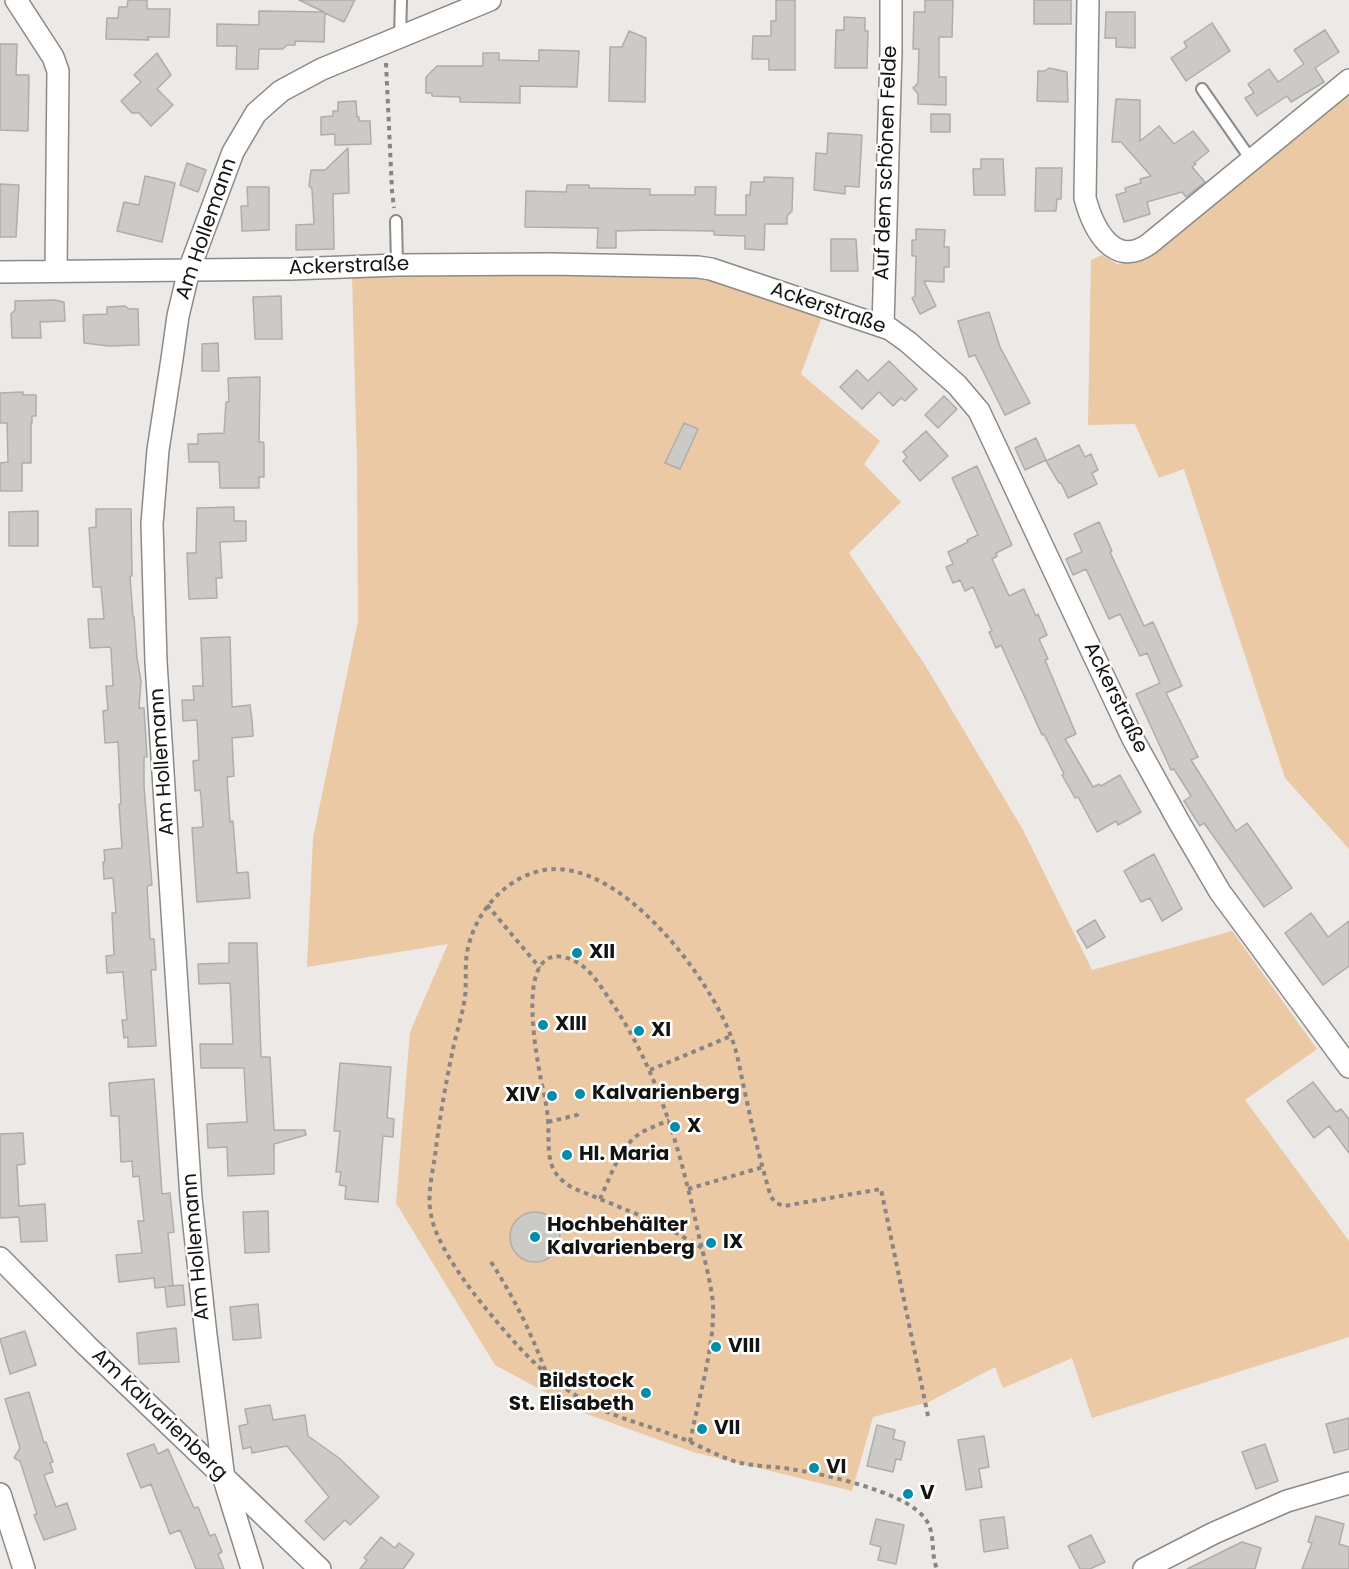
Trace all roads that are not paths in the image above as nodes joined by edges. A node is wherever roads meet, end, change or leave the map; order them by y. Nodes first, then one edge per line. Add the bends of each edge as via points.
1 (16, 0) edge
2 (401, 0) edge
3 (490, 0) edge
4 (891, 0) edge
5 (1088, 0) edge
6 (392, 40) junction
7 (1349, 80) edge
8 (1202, 89) dead end
9 (1252, 161) junction
10 (396, 221) road end
11 (397, 265) junction
12 (189, 270) junction
13 (56, 271) junction
14 (0, 272) edge
15 (883, 326) junction
16 (1349, 1067) edge
17 (0, 1258) edge
18 (224, 1479) junction
19 (1349, 1483) edge
20 (0, 1494) edge
21 (24, 1569) edge
22 (252, 1569) edge
23 (320, 1569) edge
24 (1144, 1569) edge

1 - 13 street via 58,71
2 - 6 lane
3 - 6 street
4 - 15 street, Auf dem schönen Felde
5 - 9 street via 1084,186 1092,220 1104,240 1125,252 1140,250
6 - 12 street, Am Hollemann via 297,81 256,113 233,152
7 - 9 street
8 - 9 lane
10 - 11 lane
11 - 12 street, Ackerstraße
11 - 15 street, Ackerstraße via 698,267
12 - 13 street, Ackerstraße
12 - 18 street, Am Hollemann via 178,316 158,450 152,524 156,662 192,1198
13 - 14 street, Ackerstraße
15 - 16 street, Ackerstraße via 932,363 979,411 1133,739 1179,822 1220,892
17 - 18 street, Am Kalvarienberg
18 - 22 street, Am Hollemann
18 - 23 street, Am Kalvarienberg
19 - 24 street via 1287,1501
20 - 21 street

